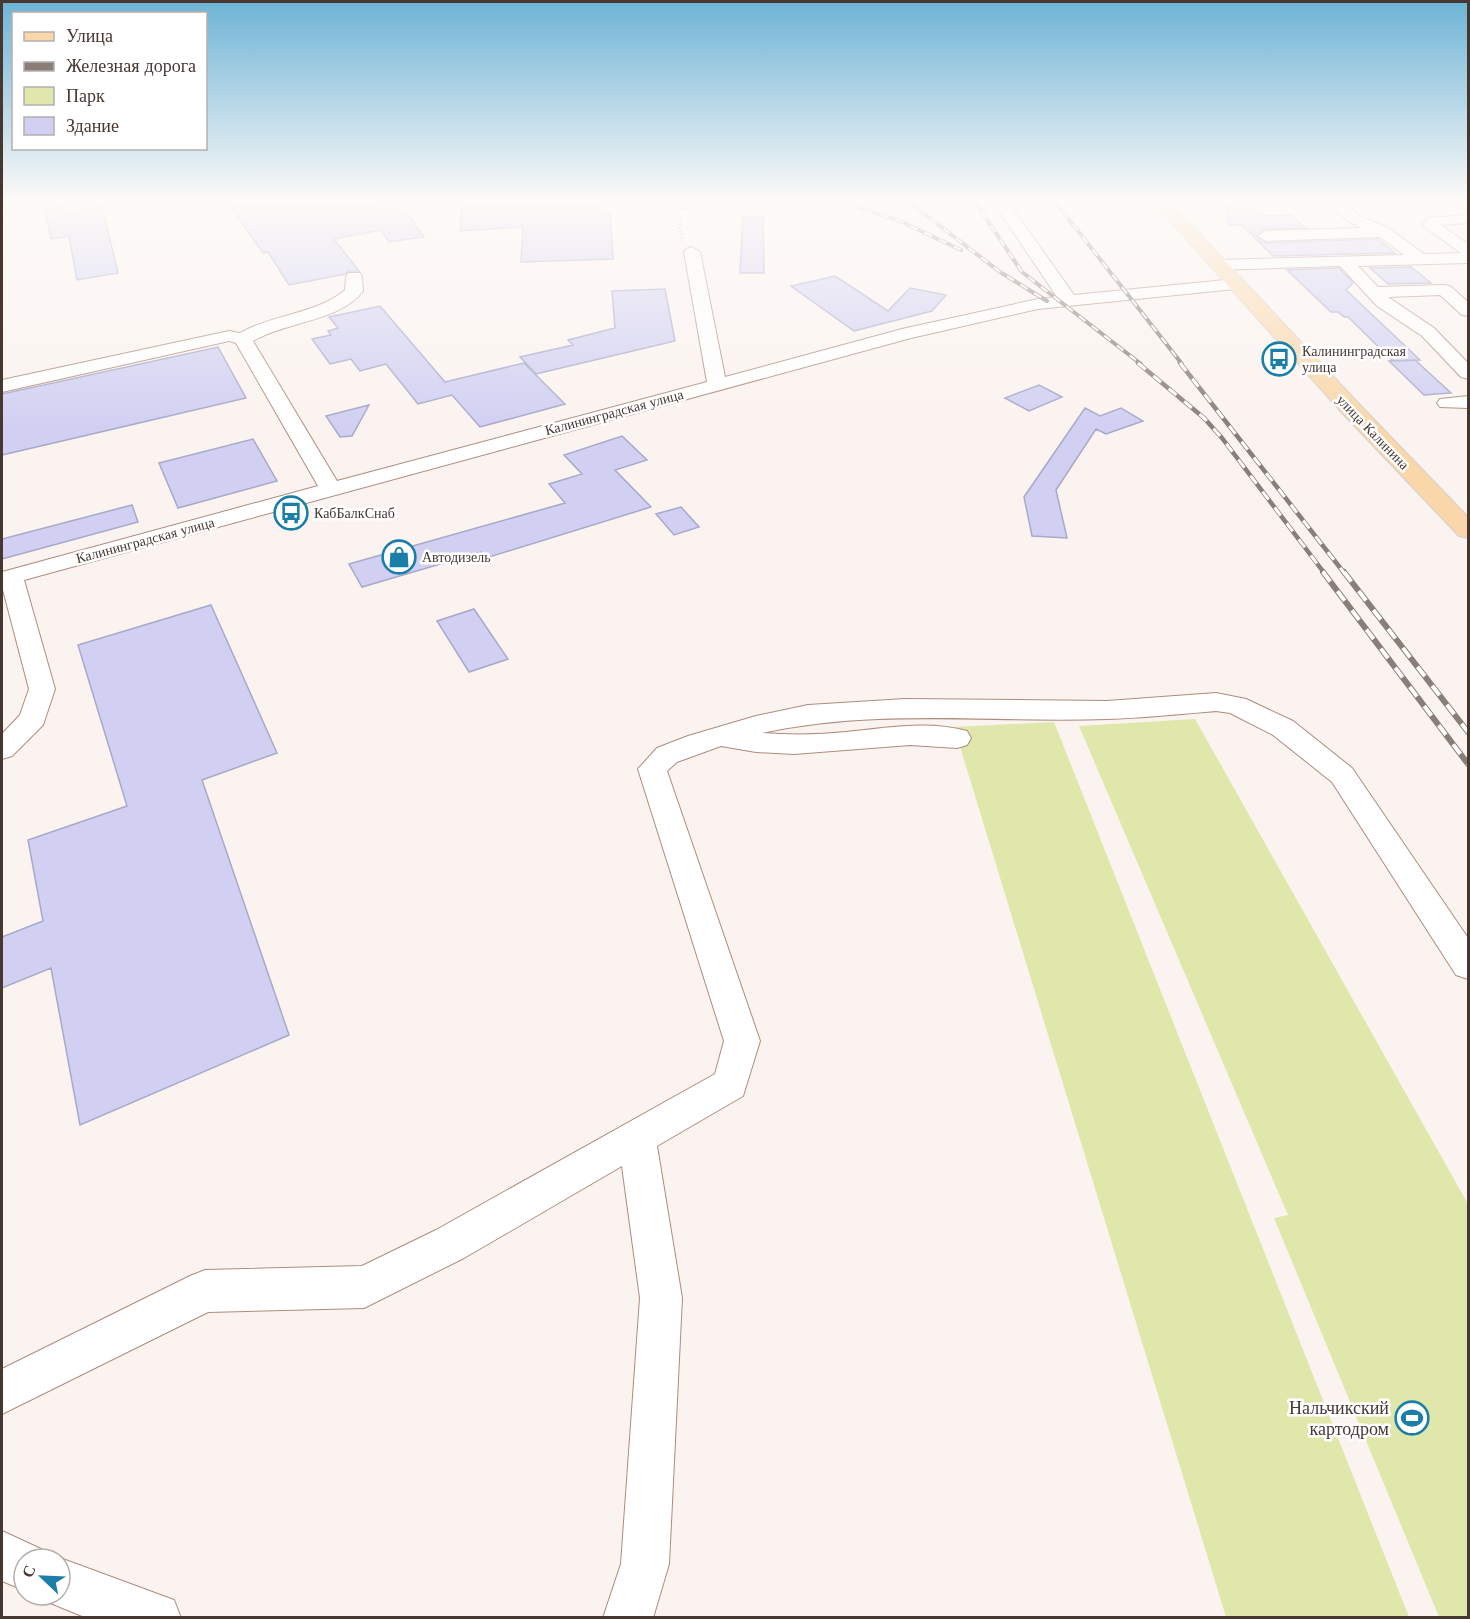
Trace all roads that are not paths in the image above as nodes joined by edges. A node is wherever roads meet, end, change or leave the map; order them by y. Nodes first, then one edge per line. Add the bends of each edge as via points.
1 (696, 275) edge
2 (1051, 275) edge
3 (1226, 275) edge
4 (1358, 275) edge
5 (354, 276) dead end
6 (1234, 284) junction
7 (1375, 292) junction
8 (1069, 301) junction
9 (1468, 311) edge
10 (243, 339) junction
11 (1468, 346) edge
12 (1444, 347) junction
13 (1468, 373) edge
14 (717, 383) junction
15 (2, 386) edge
16 (1468, 402) edge
17 (1447, 403) dead end
18 (331, 489) junction
19 (1465, 524) edge
20 (6, 577) edge
21 (718, 736) junction
22 (957, 738) dead end
23 (2, 749) edge
24 (1468, 965) edge
25 (638, 1137) junction
26 (2, 1392) edge
27 (72, 1587) edge
28 (156, 1617) edge
29 (628, 1617) edge

1 - 14 street
2 - 8 street
3 - 6 main road, улица Калинина
4 - 7 street
5 - 10 street via 354,291 338,306 264,327
6 - 8 street, Калининградская улица
6 - 19 main road, улица Калинина
7 - 9 street via 1444,290
7 - 12 street
8 - 14 street, Калининградская улица via 954,322
10 - 15 street via 229,336
10 - 18 street
11 - 12 street
12 - 13 street
14 - 18 street, Калининградская улица
16 - 17 street
18 - 20 street, Калининградская улица
20 - 23 street via 42,689 33,718
21 - 22 street via 780,744 931,734
21 - 24 street via 808,714 905,708 1002,717 1099,717 1158,714 1216,702 1236,705 1283,728 1342,775
21 - 25 street via 667,755 652,769 742,1041 730,1084
25 - 26 street via 450,1244 364,1287 205,1291
25 - 29 street via 661,1298 645,1564
27 - 28 street

